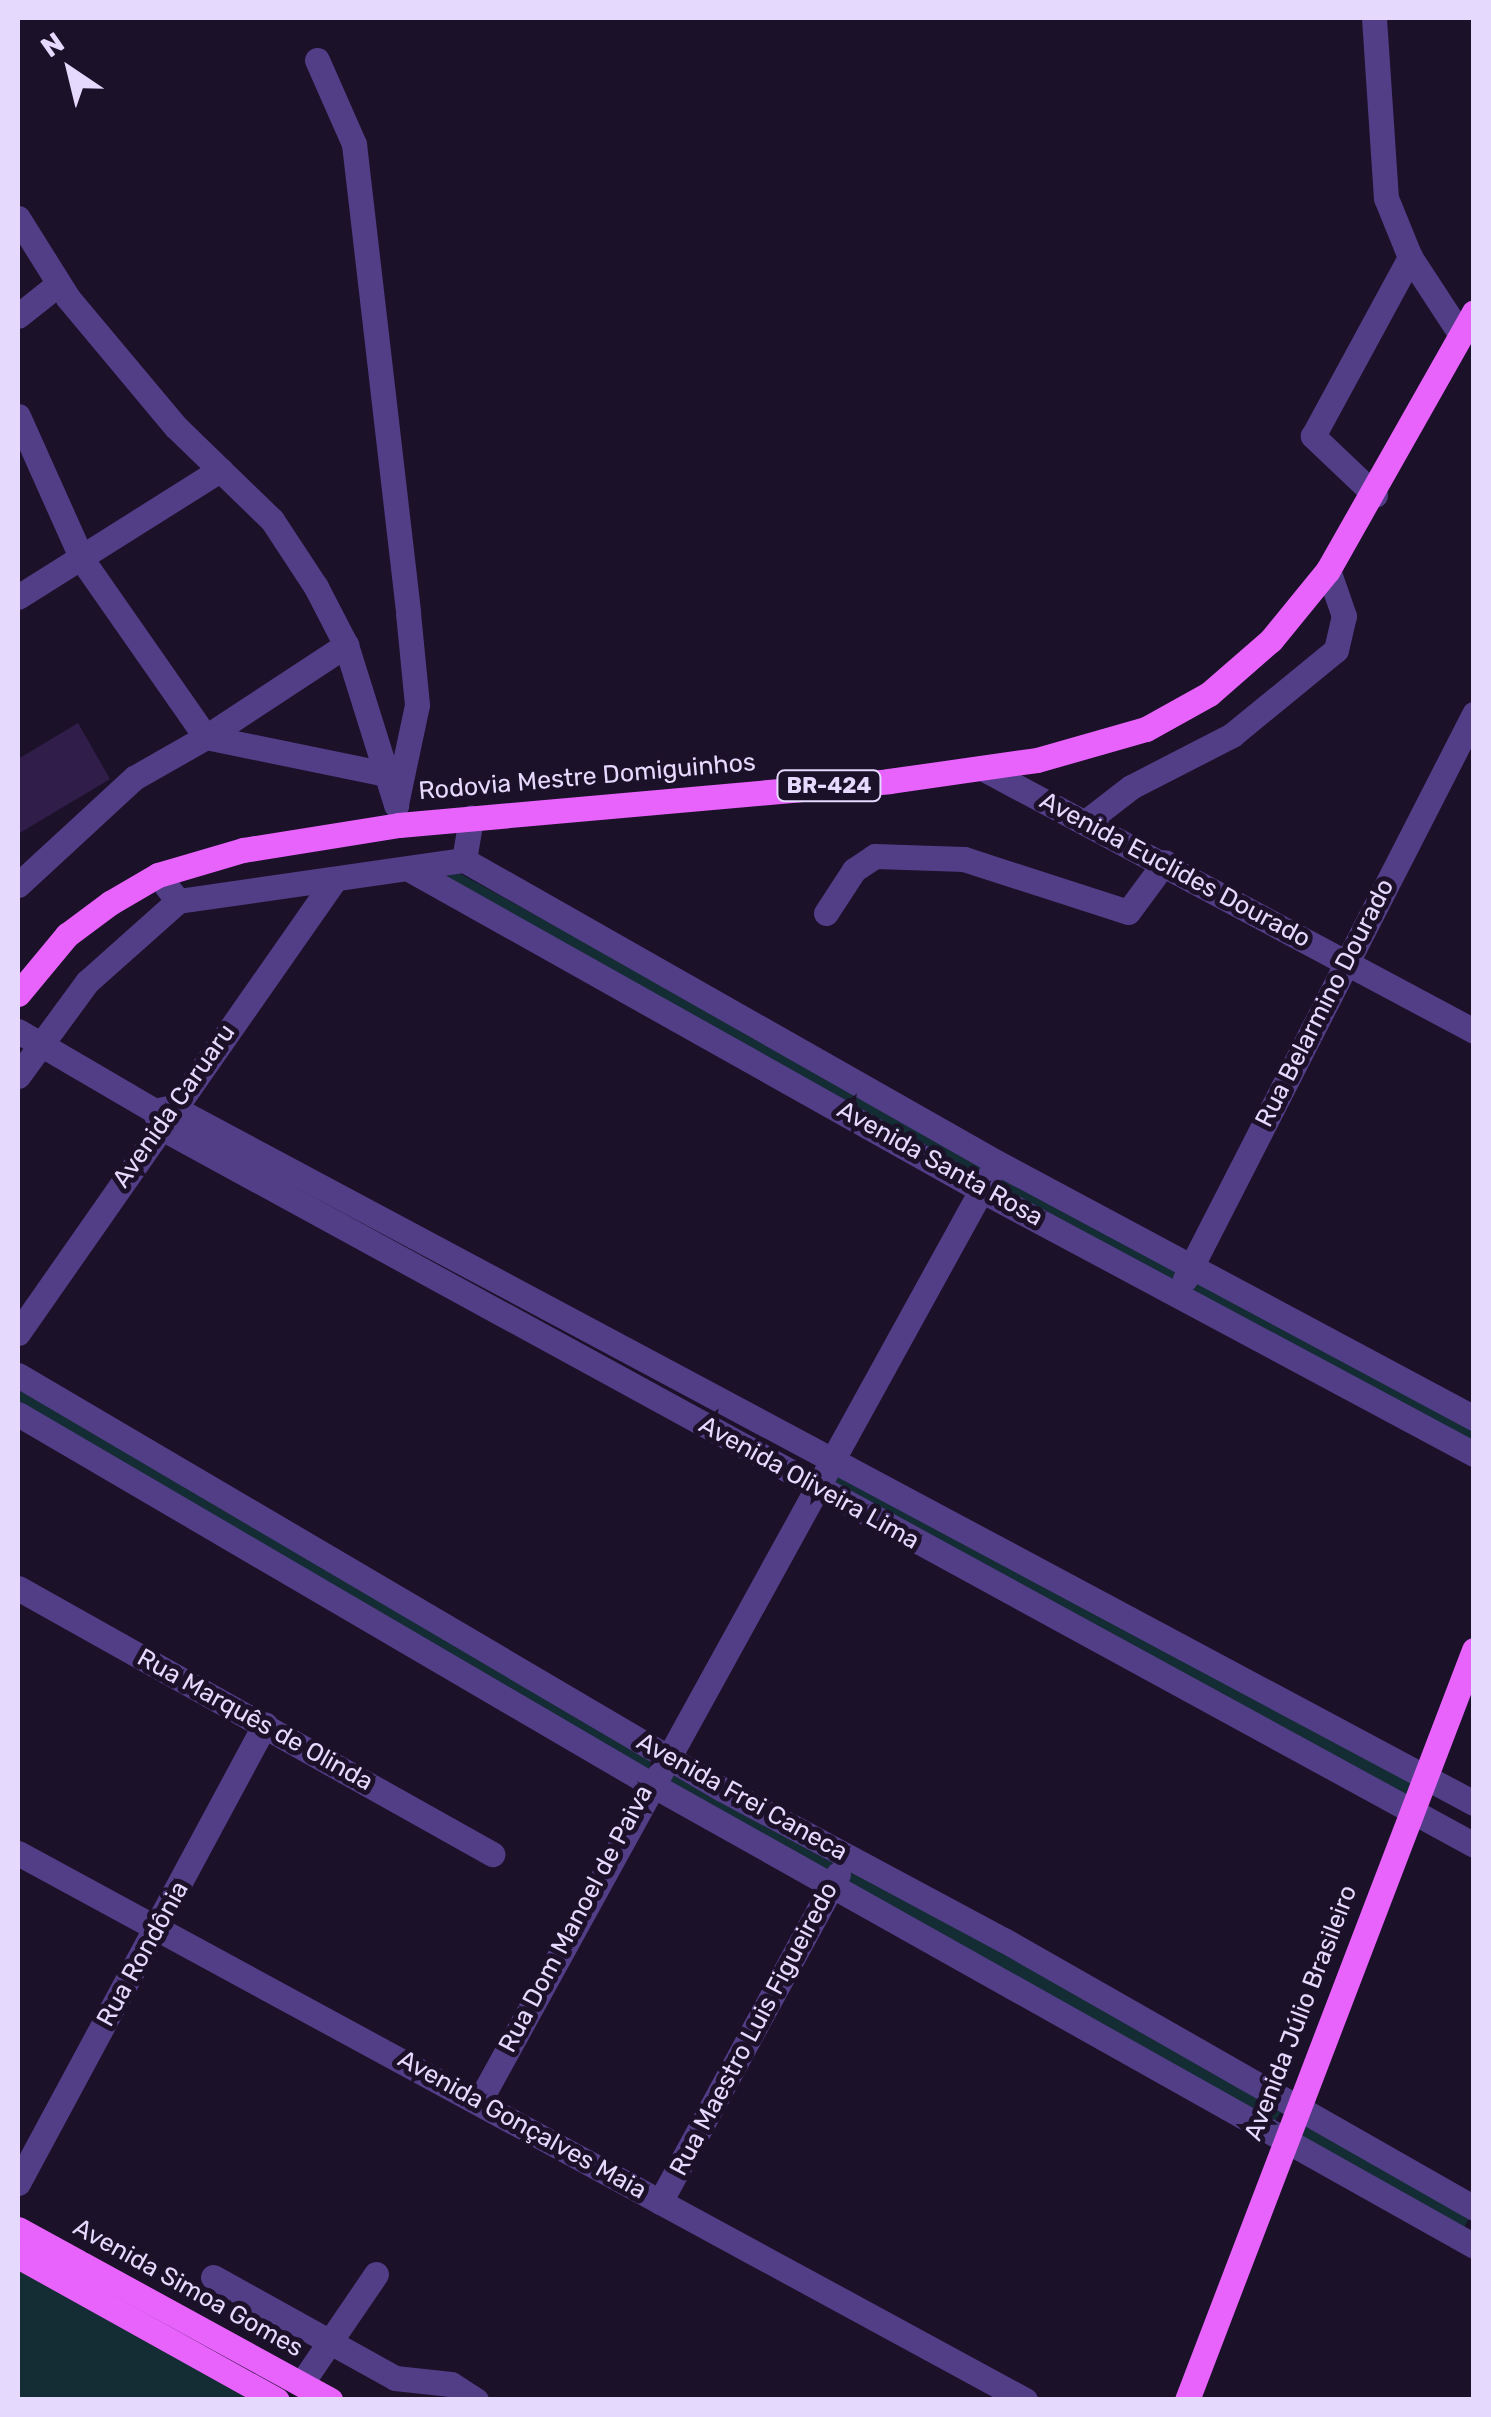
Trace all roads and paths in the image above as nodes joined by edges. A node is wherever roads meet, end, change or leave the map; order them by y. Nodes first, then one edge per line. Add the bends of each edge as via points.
1 (1374, 18) edge
2 (317, 60) dead end
3 (18, 218) edge
4 (1410, 257) junction
5 (57, 285) junction
6 (18, 316) edge
7 (1467, 324) edge
8 (18, 416) edge
9 (220, 470) junction
10 (1375, 494) junction
11 (82, 560) junction
12 (1328, 570) junction
13 (18, 597) edge
14 (346, 645) junction
15 (1474, 714) edge
16 (206, 737) junction
17 (982, 768) junction
18 (387, 774) junction
19 (397, 814) junction
20 (471, 818) junction
21 (1087, 821) junction
22 (464, 860) junction
23 (1165, 862) junction
24 (409, 869) junction
25 (20, 870) edge
26 (158, 875) junction
27 (333, 882) junction
28 (178, 900) junction
29 (826, 913) dead end
30 (1346, 962) junction
31 (18, 994) edge
32 (1474, 1031) edge
33 (28, 1036) edge
34 (18, 1076) edge
35 (162, 1115) junction
36 (996, 1162) junction
37 (982, 1190) junction
38 (352, 1217) junction
39 (1190, 1267) junction
40 (1178, 1292) junction
41 (18, 1333) edge
42 (18, 1375) edge
43 (18, 1414) edge
44 (1474, 1418) edge
45 (1474, 1454) edge
46 (834, 1457) junction
47 (195, 1479) junction
48 (816, 1488) junction
49 (179, 1506) junction
50 (18, 1588) edge
51 (1474, 1650) edge
52 (265, 1724) junction
53 (664, 1755) junction
54 (1424, 1779) junction
55 (649, 1783) junction
56 (1474, 1803) edge
57 (1411, 1811) junction
58 (1474, 1846) edge
59 (18, 1853) edge
60 (492, 1854) dead end
61 (848, 1856) junction
62 (831, 1885) junction
63 (159, 1926) junction
64 (480, 2100) junction
65 (1297, 2106) junction
66 (1286, 2136) junction
67 (18, 2183) edge
68 (660, 2202) junction
69 (1474, 2208) edge
70 (18, 2229) edge
71 (1474, 2246) edge
72 (18, 2256) edge
73 (376, 2274) dead end
74 (213, 2277) dead end
75 (332, 2339) junction
76 (300, 2392) edge
77 (277, 2400) edge
78 (330, 2400) edge
79 (476, 2400) edge
80 (1025, 2400) edge
81 (1187, 2400) edge

1 - 4 street via 1378,160
2 - 19 street via 354,144 408,613 416,705
3 - 5 street
4 - 7 street
4 - 10 street via 1313,436
5 - 6 street
5 - 9 street
7 - 10 main road, Rodovia Mestre Domiguinhos / BR-424
8 - 11 street
9 - 11 street
9 - 14 street via 272,520
10 - 12 main road, Rodovia Mestre Domiguinhos / BR-424
11 - 13 street
11 - 16 street
12 - 17 main road, Rodovia Mestre Domiguinhos / BR-424 via 1272,640 1209,694 1090,748
12 - 21 street via 1344,616 1336,650 1232,735 1131,787
14 - 16 street
14 - 18 street
15 - 30 street, Rua Belarmino Dourado
16 - 18 street
16 - 25 street via 134,778
17 - 20 main road, Rodovia Mestre Domiguinhos / BR-424
17 - 21 street, Avenida Euclides Dourado
18 - 19 street
19 - 20 main road, Rodovia Mestre Domiguinhos / BR-424
19 - 26 main road, Rodovia Mestre Domiguinhos / BR-424
20 - 22 street
21 - 23 street, Avenida Euclides Dourado
22 - 24 street
22 - 36 street, Avenida Santa Rosa
23 - 29 street via 1128,912 964,858 875,856 854,870
23 - 30 street, Avenida Euclides Dourado
24 - 27 street
24 - 37 street, Avenida Santa Rosa
26 - 28 street
26 - 31 main road, Rodovia Mestre Domiguinhos / BR-424 via 67,936
27 - 28 street
27 - 35 street, Avenida Caruaru
28 - 33 street
30 - 32 street, Avenida Euclides Dourado
30 - 39 street, Rua Belarmino Dourado
33 - 34 street
33 - 35 street, Avenida Oliveira Lima
35 - 38 street, Avenida Oliveira Lima
35 - 41 street, Avenida Caruaru
36 - 37 street, Rua Dom Manoel de Paiva
36 - 39 street, Avenida Santa Rosa
37 - 40 street, Avenida Santa Rosa
37 - 46 street, Rua Dom Manoel de Paiva
38 - 46 street, Avenida Oliveira Lima
38 - 48 street, Avenida Oliveira Lima
39 - 40 street, Rua Belarmino Dourado
39 - 44 street, Avenida Santa Rosa
40 - 45 street, Avenida Santa Rosa
42 - 47 street, Avenida Frei Caneca
43 - 49 street, Avenida Frei Caneca
46 - 48 street, Rua Dom Manoel de Paiva
46 - 54 street, Avenida Oliveira Lima
47 - 49 street
47 - 53 street, Avenida Frei Caneca
48 - 53 street, Rua Dom Manoel de Paiva
48 - 57 street, Avenida Oliveira Lima
49 - 55 street, Avenida Frei Caneca
50 - 52 street, Rua Marquês de Olinda
51 - 54 main road, Avenida Júlio Brasileiro
52 - 60 street, Rua Marquês de Olinda
52 - 63 street, Rua Rondônia
53 - 55 street, Rua Dom Manoel de Paiva
53 - 61 street, Avenida Frei Caneca
54 - 56 street, Avenida Oliveira Lima
54 - 57 main road, Avenida Júlio Brasileiro
55 - 62 street, Avenida Frei Caneca
55 - 64 street, Rua Dom Manoel de Paiva
57 - 58 street, Avenida Oliveira Lima
57 - 65 main road, Avenida Júlio Brasileiro
59 - 63 street, Avenida Gonçalves Maia
61 - 62 street, Rua Maestro Luis Figueiredo
61 - 65 street, Avenida Frei Caneca
62 - 66 street, Avenida Frei Caneca
62 - 68 street, Rua Maestro Luis Figueiredo
63 - 64 street, Avenida Gonçalves Maia
63 - 67 street, Rua Rondônia
64 - 68 street, Avenida Gonçalves Maia
65 - 66 main road, Avenida Júlio Brasileiro
65 - 69 street, Avenida Frei Caneca
66 - 71 street, Avenida Frei Caneca
66 - 81 main road, Avenida Júlio Brasileiro
68 - 80 street, Avenida Gonçalves Maia
70 - 76 main road, Avenida Simoa Gomes
72 - 77 main road
73 - 75 street
74 - 75 street
75 - 76 street
75 - 79 street via 395,2378 451,2384
76 - 78 main road, Avenida Simoa Gomes

